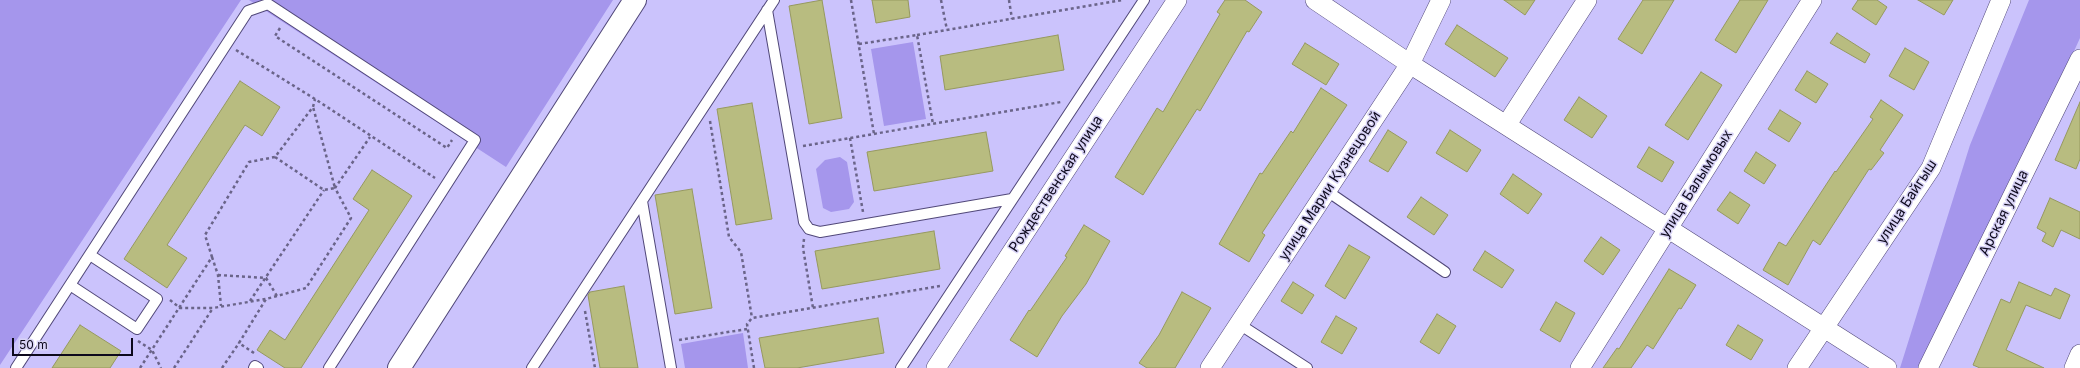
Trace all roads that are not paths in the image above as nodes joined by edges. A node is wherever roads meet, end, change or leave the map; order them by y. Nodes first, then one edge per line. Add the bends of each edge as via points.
1 (635, 0) edge
2 (774, 0) edge
3 (1144, 0) edge
4 (1177, 0) edge
5 (1315, 0) edge
6 (1441, 0) edge
7 (1586, 0) edge
8 (1812, 0) edge
9 (2000, 0) edge
10 (767, 10) junction
11 (2080, 59) edge
12 (1410, 64) junction
13 (1507, 124) junction
14 (1327, 191) junction
15 (1012, 199) junction
16 (642, 201) junction
17 (1669, 228) junction
18 (90, 255) junction
19 (1445, 272) dead end
20 (70, 285) junction
21 (1239, 324) junction
22 (1824, 327) junction
23 (2080, 354) edge
24 (16, 368) edge
25 (254, 368) edge
26 (258, 368) edge
27 (329, 368) edge
28 (399, 368) edge
29 (532, 368) edge
30 (670, 368) edge
31 (901, 368) edge
32 (936, 368) edge
33 (1210, 368) edge
34 (1307, 368) edge
35 (1580, 368) edge
36 (1797, 368) edge
37 (1887, 368) edge
38 (1928, 368) edge
39 (2074, 368) edge

1 - 28 street
2 - 10 lane
3 - 15 lane
4 - 32 street, Рождественская улица
5 - 12 street
6 - 12 street, улица Марии Кузнецовой
7 - 13 street
8 - 17 street, улица Балымовых
9 - 22 street, улица Байгыш via 1931,168
10 - 15 lane via 802,216 809,229 820,232
10 - 16 lane
11 - 38 street, Арская улица
12 - 13 street
12 - 14 street, улица Марии Кузнецовой
13 - 17 street
14 - 19 lane
14 - 21 street, улица Марии Кузнецовой
15 - 31 lane
16 - 29 lane
16 - 30 lane
17 - 22 street
17 - 35 street, улица Балымовых
18 - 20 lane
18 - 20 lane via 157,300 137,329
18 - 27 lane via 231,47 248,11 268,4 475,140
20 - 24 lane
21 - 33 street, улица Марии Кузнецовой
21 - 34 lane
22 - 36 street, улица Байгыш
22 - 37 street
23 - 39 street
25 - 26 lane

